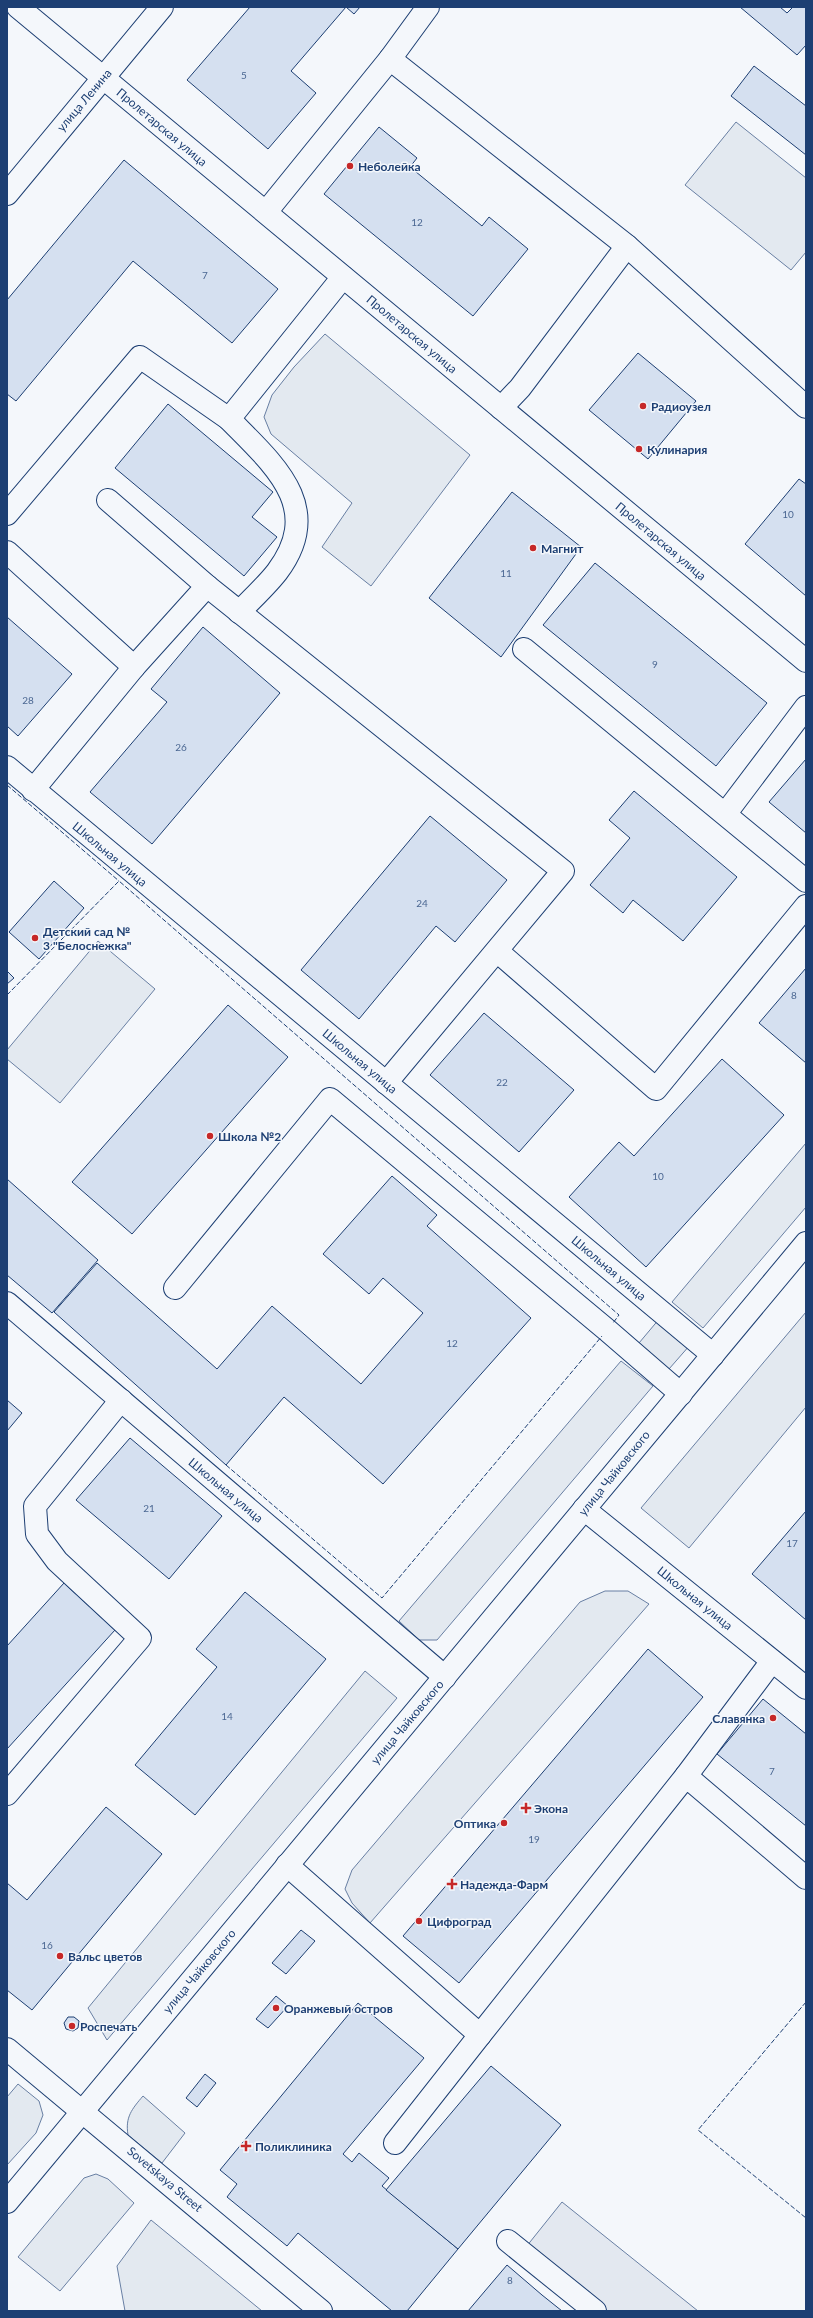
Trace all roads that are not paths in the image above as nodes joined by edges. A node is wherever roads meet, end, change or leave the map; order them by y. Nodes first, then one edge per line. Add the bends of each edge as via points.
1 (18, 7) edge
2 (162, 7) edge
3 (428, 7) edge
4 (390, 59) junction
5 (103, 78) junction
6 (7, 194) edge
7 (266, 212) junction
8 (627, 246) junction
9 (343, 277) junction
10 (806, 407) edge
11 (501, 408) junction
12 (229, 419) junction
13 (108, 500) dead end
14 (7, 514) edge
15 (7, 552) edge
16 (207, 586) junction
17 (239, 612) junction
18 (524, 649) dead end
19 (806, 661) edge
20 (134, 667) junction
21 (806, 707) edge
22 (7, 767) edge
23 (33, 790) junction
24 (726, 813) junction
25 (806, 881) edge
26 (806, 906) edge
27 (497, 951) junction
28 (386, 1083) junction
29 (806, 1243) edge
30 (175, 1288) dead end
31 (7, 1303) edge
32 (713, 1355) junction
33 (680, 1394) junction
34 (121, 1400) junction
35 (584, 1509) junction
36 (772, 1661) junction
37 (445, 1676) junction
38 (806, 1688) edge
39 (686, 1776) junction
40 (7, 1794) edge
41 (287, 1865) junction
42 (806, 1878) edge
43 (480, 2035) junction
44 (7, 2049) edge
45 (82, 2112) junction
46 (395, 2143) dead end
47 (7, 2202) edge
48 (508, 2241) dead end
49 (322, 2311) edge
50 (594, 2311) edge

1 - 5 street, Пролетарская улица
2 - 5 street, улица Ленина
3 - 4 street
4 - 7 street
4 - 8 street
5 - 6 street, улица Ленина
5 - 7 street, Пролетарская улица
7 - 9 street, Пролетарская улица
8 - 10 street
8 - 11 street via 520,388
9 - 11 street, Пролетарская улица
9 - 12 street
11 - 19 street, Пролетарская улица
12 - 14 street via 140,358
12 - 17 street via 274,464 291,492 297,510 296,531 290,550 277,572
13 - 16 street
15 - 20 street
16 - 17 street
16 - 20 street
17 - 27 street via 563,871
18 - 24 street
20 - 23 street
21 - 24 street
22 - 23 street, Школьная улица
23 - 28 street, Школьная улица
24 - 25 street
26 - 27 street via 656,1089
27 - 28 street
28 - 32 street, Школьная улица
29 - 32 street, улица Чайковского
30 - 33 street via 330,1100 607,1330
31 - 34 street, Школьная улица
32 - 33 street, улица Чайковского
33 - 35 street, улица Чайковского
34 - 37 street, Школьная улица
34 - 40 street via 35,1506 37,1534 57,1561 140,1638
35 - 36 street, Школьная улица
35 - 37 street, улица Чайковского
36 - 38 street, Школьная улица
36 - 39 street
37 - 41 street, улица Чайковского
39 - 42 street
39 - 43 street
41 - 43 street
41 - 45 street, улица Чайковского
43 - 46 street
44 - 45 street, Sovetskaya Street
45 - 47 street, улица Чайковского
45 - 49 street, Sovetskaya Street
48 - 50 street

